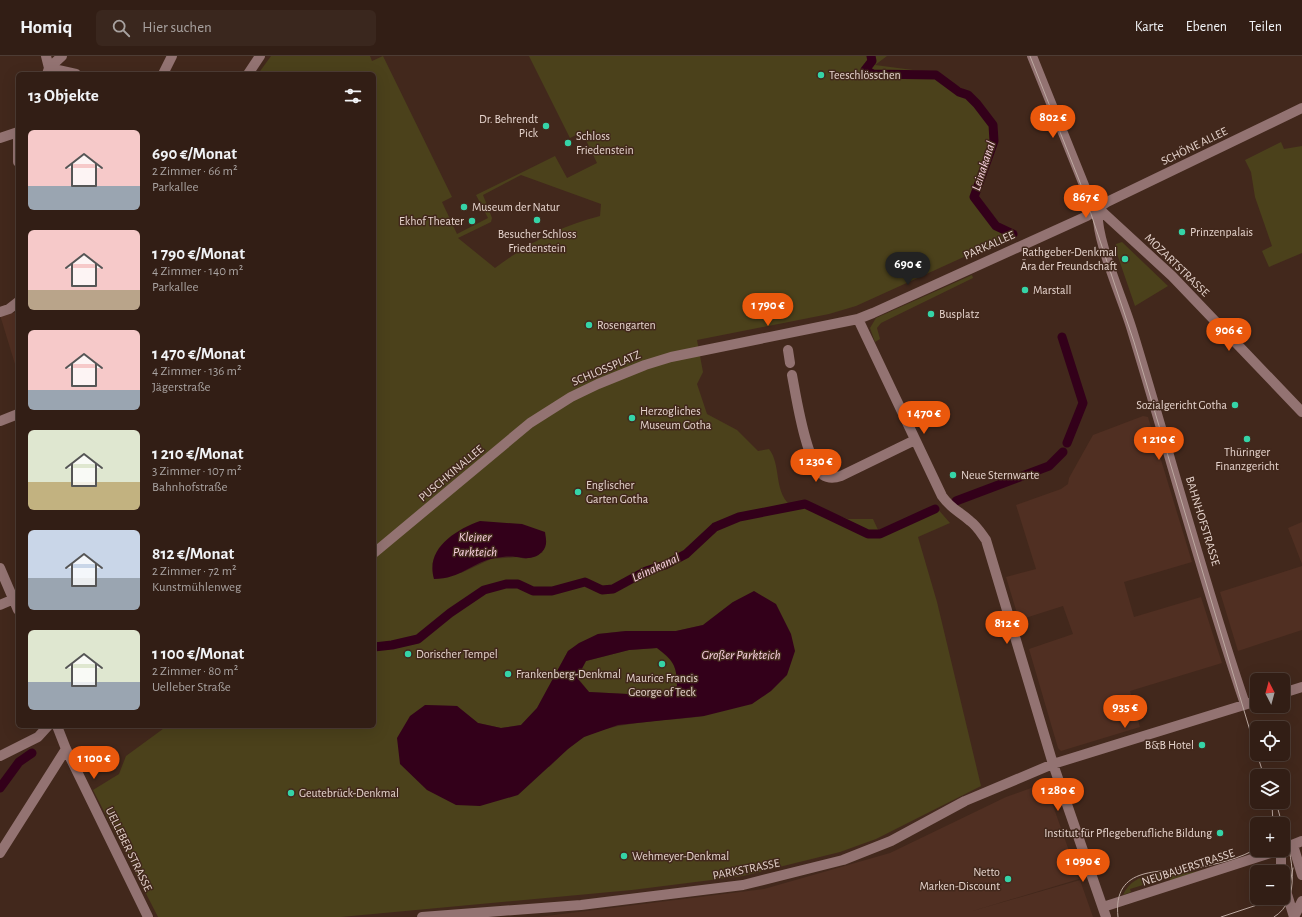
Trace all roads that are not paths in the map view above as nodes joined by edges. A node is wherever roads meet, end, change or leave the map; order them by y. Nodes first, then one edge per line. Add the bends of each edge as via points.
1 (46, 56) edge
2 (62, 56) edge
3 (172, 56) edge
4 (260, 56) edge
5 (1032, 56) edge
6 (48, 71) edge
7 (164, 72) edge
8 (249, 72) edge
9 (1302, 108) edge
10 (16, 132) edge
11 (2, 133) edge
12 (1098, 208) junction
13 (16, 304) edge
14 (0, 312) edge
15 (858, 319) junction
16 (788, 350) dead end
17 (681, 355) joint
18 (790, 363) dead end
19 (792, 375) dead end
20 (1302, 412) edge
21 (544, 413) joint
22 (16, 415) edge
23 (0, 421) edge
24 (915, 440) junction
25 (376, 551) edge
26 (0, 568) edge
27 (14, 599) junction
28 (0, 604) edge
29 (16, 604) edge
30 (1302, 687) edge
31 (1290, 690) edge
32 (1250, 703) edge
33 (1245, 704) junction
34 (46, 728) edge
35 (58, 728) edge
36 (66, 749) junction
37 (0, 756) edge
38 (1053, 764) junction
39 (1297, 843) edge
40 (0, 853) edge
41 (1264, 857) edge
42 (1302, 875) edge
43 (1302, 901) edge
44 (1290, 904) edge
45 (1105, 912) edge
46 (148, 917) edge
47 (422, 917) edge
48 (1294, 917) edge

1 - 6 street
2 - 6 street
3 - 7 street
4 - 8 street
5 - 12 street, MOZARTSTRASSE via 1086,190
9 - 12 street, SCHÖNE ALLEE
10 - 11 street
12 - 15 street, PARKALLEE via 1087,216
12 - 20 street, MOZARTSTRASSE via 1172,276
12 - 33 street, BAHNHOFSTRASSE via 1100,235 1132,329
13 - 14 street
15 - 17 street, PARKALLEE
15 - 24 street
16 - 18 street
17 - 21 street, SCHLOSSPLATZ via 645,365 603,382
19 - 24 street via 807,446 824,476 841,476
21 - 25 street, PUSCHKINALLEE
22 - 23 street
24 - 38 street via 948,505 970,520 990,551
26 - 27 street
27 - 28 street
27 - 29 street
30 - 31 street
32 - 33 street, PARKSTRASSE
33 - 38 street, PARKSTRASSE
34 - 37 street via 38,737
35 - 36 street, UELLEBER STRASSE
36 - 40 street
36 - 46 street, UELLEBER STRASSE
38 - 45 street
38 - 47 street, PARKSTRASSE via 971,798 891,841 843,860 749,883 581,905
39 - 42 street
41 - 45 street, NEUBAUERSTRASSE
43 - 48 street
44 - 48 street

